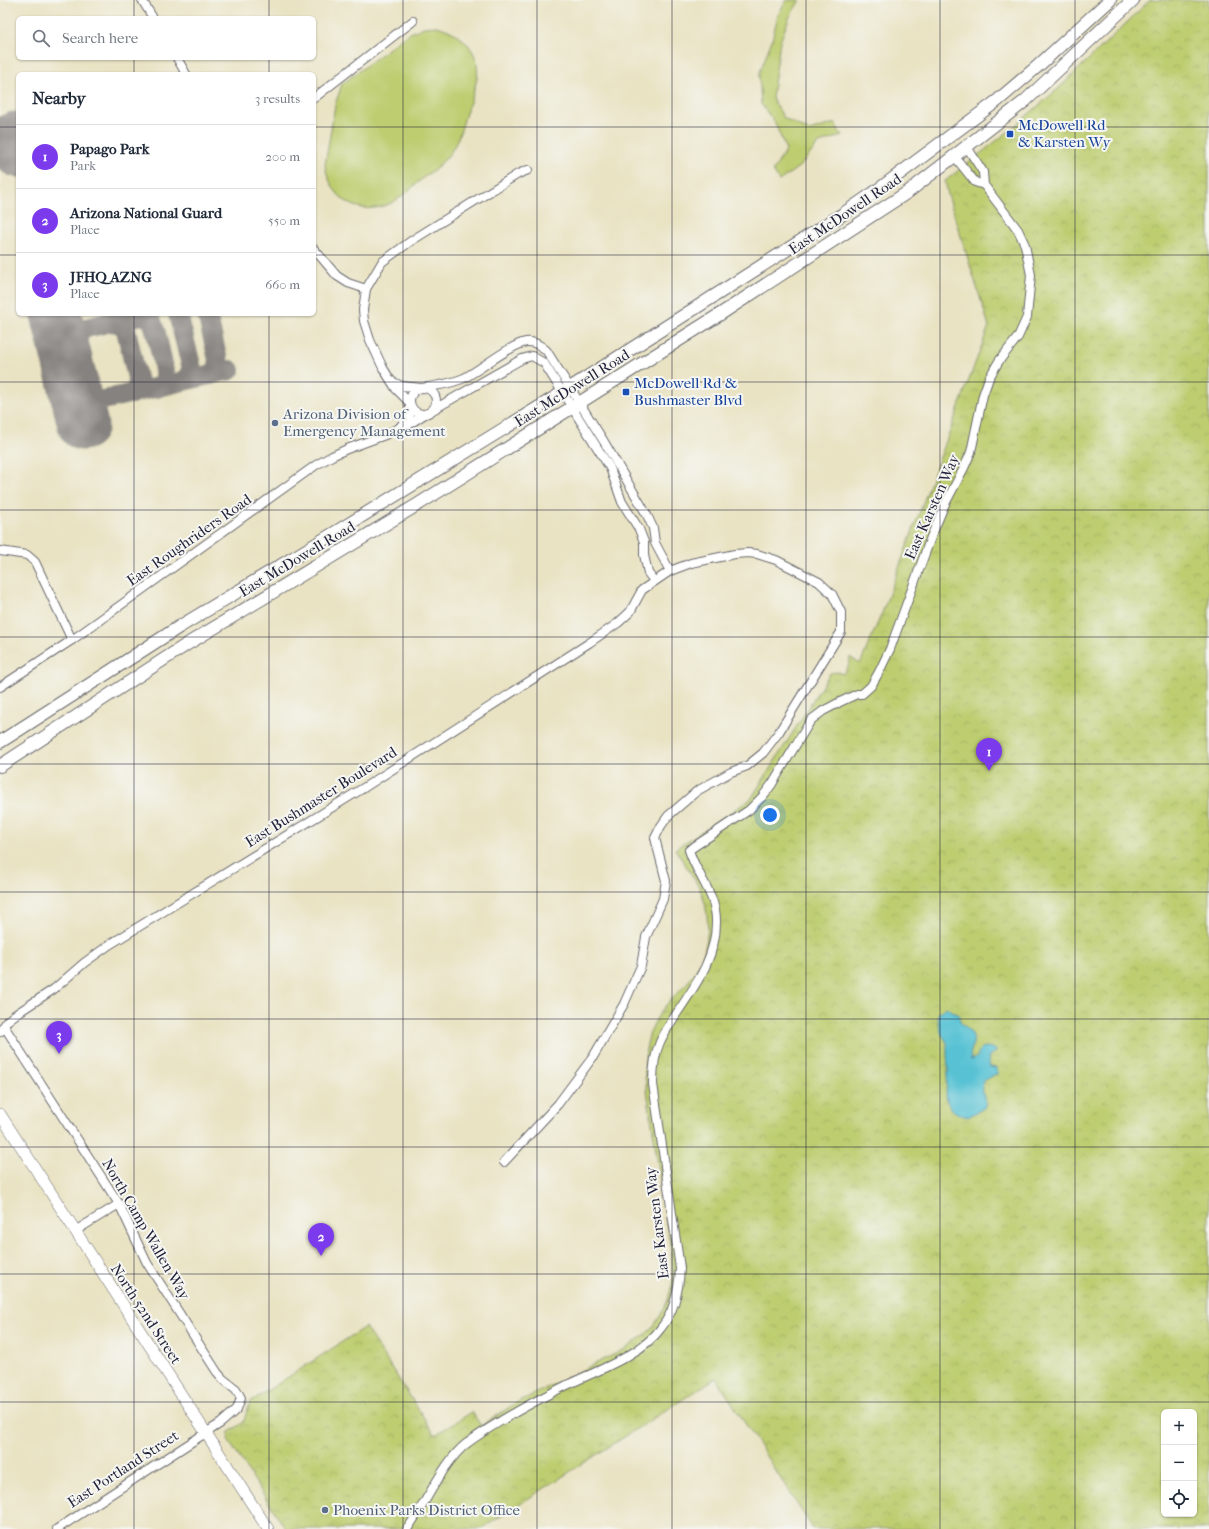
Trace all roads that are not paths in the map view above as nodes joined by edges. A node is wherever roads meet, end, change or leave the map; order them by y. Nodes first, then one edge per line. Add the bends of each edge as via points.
1 (142, 0) edge
2 (1110, 0) edge
3 (1133, 0) edge
4 (152, 16) edge
5 (413, 21) dead end
6 (178, 60) edge
7 (1035, 69) junction
8 (185, 72) edge
9 (316, 96) edge
10 (967, 148) junction
11 (955, 157) junction
12 (528, 170) dead end
13 (984, 185) junction
14 (316, 251) edge
15 (366, 289) junction
16 (393, 382) junction
17 (421, 388) junction
18 (567, 390) junction
19 (410, 403) junction
20 (576, 405) junction
21 (428, 412) junction
22 (400, 428) junction
23 (0, 550) edge
24 (670, 571) junction
25 (654, 582) junction
26 (72, 640) junction
27 (0, 686) edge
28 (0, 742) edge
29 (0, 766) edge
30 (2, 1029) edge
31 (0, 1114) edge
32 (504, 1162) dead end
33 (119, 1204) junction
34 (75, 1231) junction
35 (205, 1433) junction
36 (57, 1529) edge
37 (268, 1529) edge
38 (407, 1529) edge

1 - 4 street
2 - 7 main road, East McDowell Road
3 - 10 main road, East McDowell Road via 1025,101
5 - 9 street
6 - 8 street
7 - 11 main road via 1032,79 961,137
7 - 18 main road, East McDowell Road via 876,192
10 - 11 main road, East McDowell Road
10 - 13 street, East Karsten Way via 983,172
11 - 13 street, East Karsten Way via 975,182
11 - 20 main road, East McDowell Road via 851,230
12 - 15 street via 411,241 382,262
13 - 38 street, East Karsten Way via 1018,230 1025,245 1032,275 1027,317 1018,337 989,378 971,452 933,531 879,672 871,686 862,694 840,702 811,720 772,784 749,810 689,850 713,901 716,936 708,961 664,1034 654,1063 653,1084 680,1268 678,1290 671,1311 661,1329 632,1354 518,1410 466,1444 457,1452
14 - 15 street via 337,276
15 - 16 street via 364,321 383,368
16 - 17 street via 402,386
16 - 19 street
17 - 18 street via 463,378 526,342 535,343 546,350
17 - 19 street via 411,395
17 - 21 street via 430,390 435,396 436,404
18 - 20 street
18 - 21 street via 544,363 532,356 510,364 451,401
18 - 28 main road, East McDowell Road via 179,627
19 - 21 street via 414,411 421,414
19 - 22 street via 410,414
20 - 24 street via 647,515 655,543
20 - 25 street via 610,468 622,502 639,529 644,542 648,572
20 - 29 main road, East McDowell Road via 190,643
21 - 22 street, East Roughriders Road
22 - 26 street, East Roughriders Road via 347,449 316,465
23 - 26 street via 27,555 34,562
24 - 25 street, East Bushmaster Boulevard
24 - 32 street, East Bushmaster Boulevard via 691,563 742,554 757,554 776,560 819,582 832,594 841,612 841,632 779,732 763,753 746,766 697,791 668,816 661,826 655,838 666,881 663,899 646,937 641,966 624,1004 593,1057 558,1104
25 - 30 street, East Bushmaster Boulevard via 642,590 630,612 589,643 365,787 109,945 54,990 16,1014
26 - 27 street, East Roughriders Road
30 - 33 street, North Camp Wallen Way
31 - 34 main road, North 52nd Street
33 - 34 street
33 - 35 street, North Camp Wallen Way via 147,1263 217,1372 236,1389 241,1398 237,1409
34 - 35 main road, North 52nd Street
35 - 36 street, East Portland Street
35 - 37 main road, North 52nd Street

